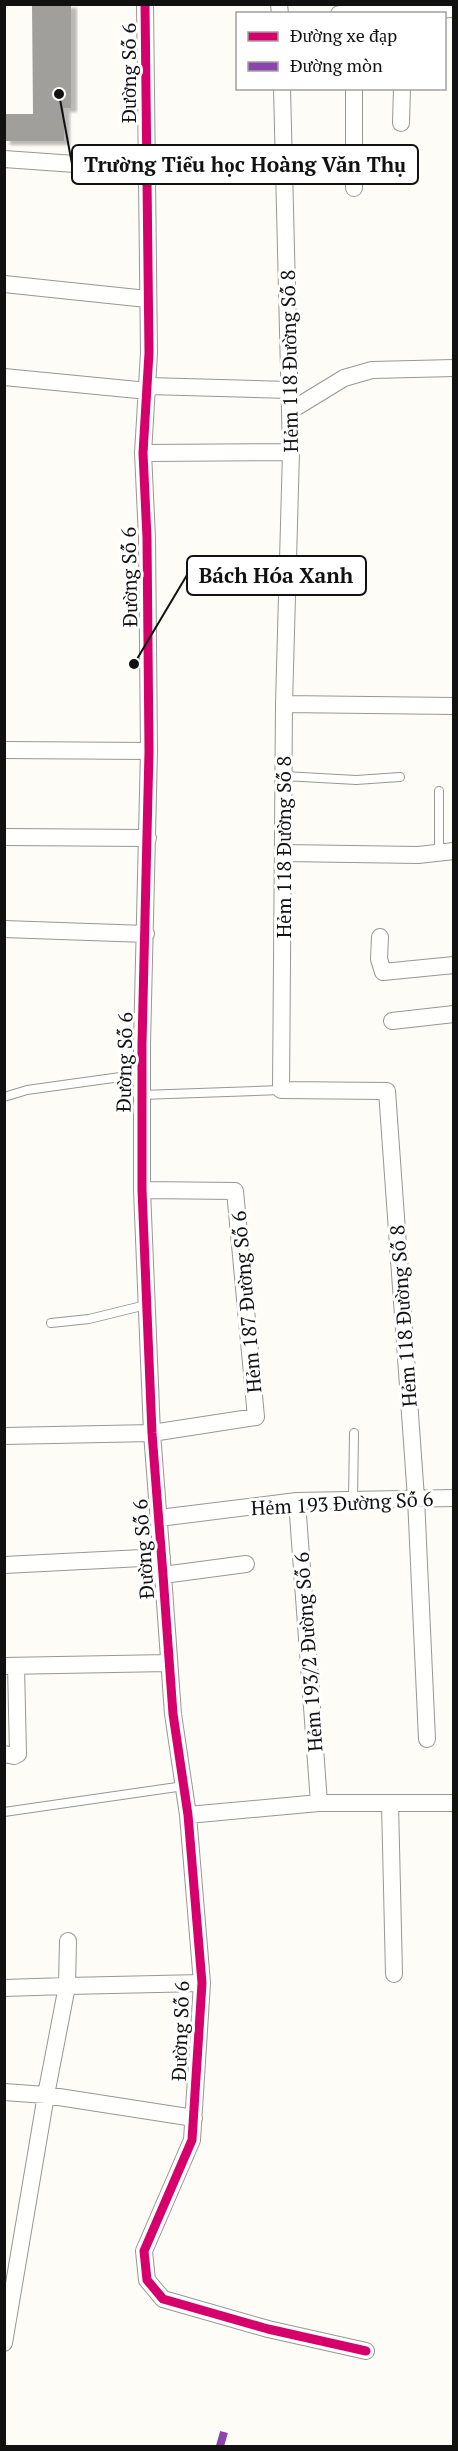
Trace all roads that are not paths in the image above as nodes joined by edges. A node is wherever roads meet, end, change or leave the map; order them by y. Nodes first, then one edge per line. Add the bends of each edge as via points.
1 (145, 4) edge
2 (453, 9) edge
3 (403, 12) edge
4 (282, 90) edge
5 (354, 90) edge
6 (402, 90) edge
7 (401, 123) dead end
8 (4, 159) edge
9 (146, 169) junction
10 (354, 188) dead end
11 (4, 284) edge
12 (147, 299) junction
13 (453, 368) edge
14 (4, 377) edge
15 (148, 388) junction
16 (290, 390) junction
17 (290, 411) junction
18 (291, 452) junction
19 (143, 453) junction
20 (284, 704) junction
21 (453, 706) edge
22 (4, 750) edge
23 (149, 751) junction
24 (284, 776) junction
25 (400, 777) dead end
26 (439, 791) dead end
27 (4, 837) edge
28 (148, 838) junction
29 (446, 851) edge
30 (284, 853) junction
31 (4, 929) edge
32 (146, 934) junction
33 (380, 937) dead end
34 (453, 965) edge
35 (453, 1014) edge
36 (392, 1021) dead end
37 (142, 1074) junction
38 (281, 1090) junction
39 (141, 1095) junction
40 (4, 1097) edge
41 (142, 1190) junction
42 (146, 1305) junction
43 (51, 1323) dead end
44 (152, 1433) junction
45 (354, 1433) dead end
46 (4, 1436) edge
47 (416, 1498) junction
48 (453, 1498) edge
49 (353, 1500) junction
50 (297, 1501) junction
51 (159, 1518) junction
52 (162, 1557) junction
53 (246, 1564) dead end
54 (4, 1565) edge
55 (163, 1575) junction
56 (170, 1663) junction
57 (10, 1666) edge
58 (11, 1733) edge
59 (427, 1739) dead end
60 (4, 1754) edge
61 (184, 1786) junction
62 (319, 1803) junction
63 (390, 1803) junction
64 (453, 1803) edge
65 (4, 1812) edge
66 (188, 1815) junction
67 (68, 1941) dead end
68 (394, 1974) dead end
69 (202, 1983) junction
70 (67, 1986) junction
71 (4, 1988) edge
72 (4, 2092) edge
73 (46, 2095) junction
74 (194, 2118) junction
75 (4, 2343) edge
76 (366, 2351) dead end

1 - 9 street, Đường Số 6
2 - 3 street
4 - 16 street, Hẻm 118 Đường Số 8
5 - 10 street
6 - 7 street
8 - 9 street
9 - 12 street, Đường Số 6
11 - 12 street
12 - 15 street, Đường Số 6
13 - 17 street via 372,370 344,378
14 - 15 street
15 - 16 street
15 - 19 street, Đường Số 6
16 - 17 street, Hẻm 118 Đường Số 8
17 - 18 street, Hẻm 118 Đường Số 8
18 - 19 street
18 - 20 street, Hẻm 118 Đường Số 8
19 - 23 street, Đường Số 6
20 - 21 street
20 - 24 street, Hẻm 118 Đường Số 8
22 - 23 street
23 - 28 street, Đường Số 6
24 - 25 lane via 356,780
24 - 30 street, Hẻm 118 Đường Số 8
26 - 29 lane
27 - 28 street
28 - 32 street, Đường Số 6
29 - 30 street via 418,855
30 - 38 street, Hẻm 118 Đường Số 8
31 - 32 street
32 - 37 street, Đường Số 6
33 - 34 street via 383,972
35 - 36 street
37 - 39 street, Đường Số 6
37 - 40 lane via 27,1090
38 - 39 lane
38 - 47 street, Hẻm 118 Đường Số 8 via 387,1090
39 - 41 street, Đường Số 6
41 - 42 street, Đường Số 6
41 - 44 street, Hẻm 187 Đường Số 6 via 236,1191 256,1417
42 - 43 lane via 89,1319
42 - 44 street, Đường Số 6
44 - 46 street
44 - 51 street, Đường Số 6
45 - 49 lane
47 - 48 street, Hẻm 193 Đường Số 6
47 - 49 street, Hẻm 193 Đường Số 6
47 - 59 street
49 - 50 street, Hẻm 193 Đường Số 6
50 - 51 street, Hẻm 193 Đường Số 6
50 - 62 street, Hẻm 193/2 Đường Số 6
51 - 52 street, Đường Số 6
52 - 54 street
52 - 55 street, Đường Số 6
53 - 55 street
55 - 56 street, Đường Số 6
56 - 57 street
56 - 61 street, Đường Số 6
57 - 58 street
58 - 60 street via 18,1754
61 - 65 lane
61 - 66 street, Đường Số 6
62 - 63 street
62 - 66 street
63 - 64 street
63 - 68 street
66 - 69 street, Đường Số 6
67 - 70 street
69 - 70 street
69 - 74 street, Đường Số 6
70 - 71 street
70 - 73 street
72 - 73 street
73 - 74 street
73 - 75 street
74 - 76 street, Đường Số 6 via 192,2140 144,2251 147,2280 163,2299 268,2329

